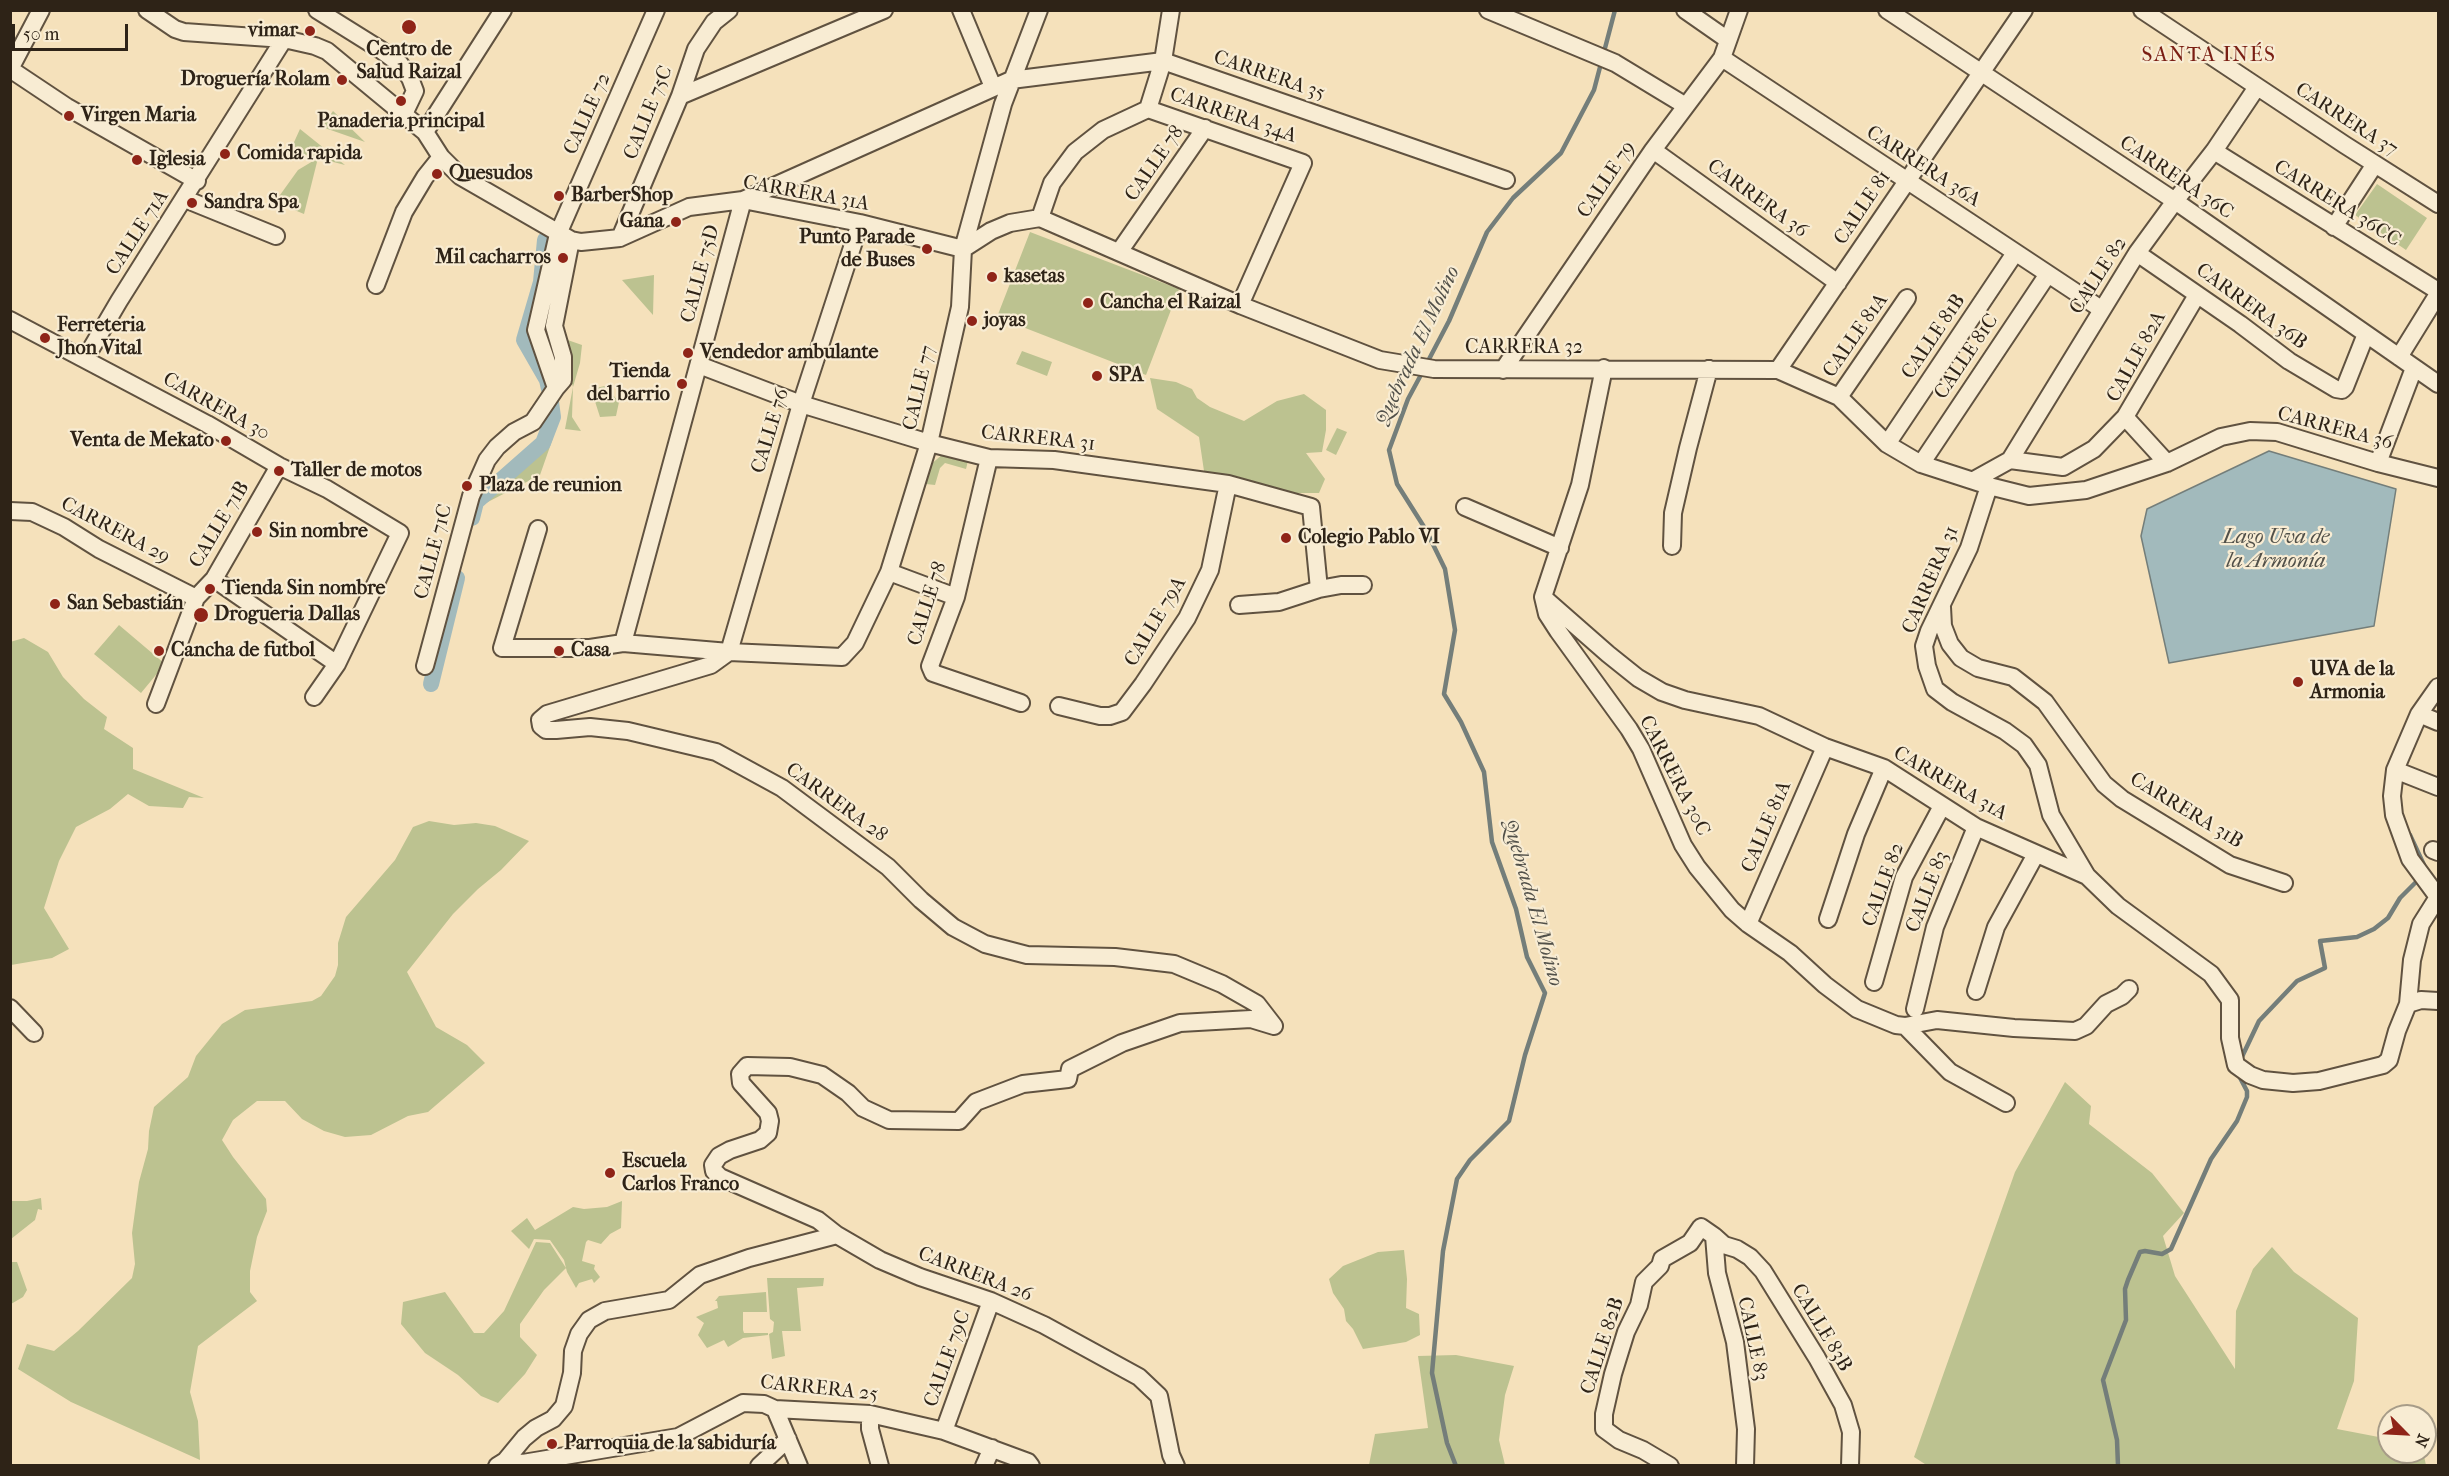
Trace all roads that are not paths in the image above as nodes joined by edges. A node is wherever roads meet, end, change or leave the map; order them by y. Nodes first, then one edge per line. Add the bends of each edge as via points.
1 (41, 10) edge
2 (147, 10) edge
3 (317, 10) edge
4 (503, 10) edge
5 (656, 10) edge
6 (729, 10) edge
7 (884, 10) edge
8 (961, 10) edge
9 (1039, 10) edge
10 (1171, 10) edge
11 (1488, 10) edge
12 (1685, 10) edge
13 (1739, 10) edge
14 (1887, 10) edge
15 (2024, 10) edge
16 (2142, 10) edge
17 (284, 39) junction
18 (1728, 40) junction
19 (1722, 58) junction
20 (1163, 61) junction
21 (10, 69) edge
22 (1980, 74) junction
23 (1011, 80) junction
24 (993, 87) junction
25 (2257, 87) junction
26 (680, 96) junction
27 (1686, 106) junction
28 (1148, 110) junction
29 (404, 114) junction
30 (1205, 128) junction
31 (425, 132) junction
32 (1653, 150) junction
33 (2214, 152) junction
34 (441, 157) junction
35 (2374, 164) junction
36 (1506, 180) dead end
37 (196, 181) junction
38 (1907, 182) junction
39 (185, 199) junction
40 (743, 200) junction
41 (2175, 201) junction
42 (2439, 204) edge
43 (1040, 219) junction
44 (860, 223) junction
45 (2334, 227) junction
46 (276, 236) dead end
47 (564, 237) junction
48 (620, 238) junction
49 (963, 249) junction
50 (1119, 252) junction
51 (2015, 253) junction
52 (2137, 253) junction
53 (2048, 274) junction
54 (1838, 283) junction
55 (376, 285) dead end
56 (2439, 293) edge
57 (2197, 295) junction
58 (1907, 298) dead end
59 (1240, 304) junction
60 (2101, 309) junction
61 (10, 320) edge
62 (2366, 334) junction
63 (2399, 357) junction
64 (85, 359) junction
65 (699, 365) junction
66 (1604, 368) junction
67 (2414, 368) junction
68 (1709, 369) junction
69 (1503, 370) junction
70 (1778, 370) junction
71 (2439, 384) edge
72 (1839, 397) junction
73 (801, 404) junction
74 (2125, 417) junction
75 (929, 443) junction
76 (1887, 444) junction
77 (989, 458) junction
78 (2010, 460) junction
79 (2167, 463) junction
80 (2378, 463) junction
81 (1921, 464) junction
82 (279, 466) junction
83 (2439, 478) edge
84 (1981, 483) junction
85 (1228, 484) junction
86 (2086, 490) joint
87 (1465, 507) dead end
88 (10, 511) edge
89 (538, 529) dead end
90 (1672, 546) dead end
91 (1560, 548) junction
92 (889, 572) junction
93 (213, 579) junction
94 (1363, 585) dead end
95 (1319, 589) junction
96 (956, 597) junction
97 (1543, 597) junction
98 (196, 598) junction
99 (1239, 606) dead end
100 (1942, 607) junction
101 (623, 643) junction
102 (729, 652) junction
103 (337, 664) junction
104 (425, 666) dead end
105 (2439, 687) edge
106 (314, 697) dead end
107 (1021, 703) dead end
108 (156, 704) dead end
109 (1059, 706) dead end
110 (2418, 714) junction
111 (2439, 722) edge
112 (1825, 747) junction
113 (1884, 768) junction
114 (2395, 770) junction
115 (2439, 787) edge
116 (1942, 806) junction
117 (1976, 827) junction
118 (2036, 854) junction
119 (2087, 876) junction
120 (2284, 883) dead end
121 (2438, 897) edge
122 (1828, 918) dead end
123 (1748, 924) junction
124 (1874, 982) dead end
125 (2129, 989) dead end
126 (1976, 991) dead end
127 (2439, 1001) edge
128 (2408, 1004) junction
129 (10, 1008) edge
130 (1915, 1009) dead end
131 (1905, 1026) junction
132 (34, 1034) dead end
133 (2006, 1103) dead end
134 (713, 1165) joint
135 (1708, 1232) junction
136 (837, 1235) junction
137 (991, 1301) junction
138 (775, 1409) junction
139 (870, 1414) junction
140 (944, 1431) junction
141 (788, 1439) junction
142 (992, 1448) junction
143 (501, 1463) edge
144 (759, 1466) edge
145 (799, 1466) edge
146 (880, 1466) edge
147 (984, 1466) edge
148 (1031, 1466) edge
149 (1176, 1466) edge
150 (1670, 1466) edge
151 (1745, 1466) edge
152 (1850, 1466) edge

1 - 21 street
2 - 17 street via 184,32
3 - 29 street via 400,64 415,91
4 - 31 street
5 - 47 street, CALLE 72
6 - 26 street, CALLE 75C via 714,22 696,49
7 - 26 street
8 - 24 street
9 - 23 street, CALLE 77
10 - 20 street
11 - 27 street via 1612,62
12 - 18 street
13 - 18 street, CALLE 79
14 - 22 street, CARRERA 36C
15 - 22 street, CALLE 81
16 - 25 street, CARRERA 37
17 - 29 street via 327,51
17 - 37 street, CALLE 71A
18 - 19 street, CALLE 79
19 - 27 street, CALLE 79
19 - 38 street, CARRERA 36A
20 - 23 street, CARRERA 35
20 - 28 street
20 - 36 street, CARRERA 35
21 - 37 street via 67,107
22 - 38 street, CALLE 81
22 - 41 street, CARRERA 36C
23 - 24 street
23 - 49 street, CALLE 77
24 - 40 street
25 - 33 street, CALLE 82
25 - 35 street, CARRERA 37
26 - 48 street, CALLE 75C
27 - 32 street, CALLE 79
28 - 30 street, CARRERA 34A
28 - 43 street via 1103,130 1074,152 1052,183
29 - 31 street
30 - 50 street, CALLE 78
30 - 59 street, CARRERA 34A via 1303,162
31 - 34 street
32 - 54 street, CARRERA 36
32 - 69 street, CALLE 79
33 - 41 street, CALLE 82
33 - 45 street, CARRERA 36CC
34 - 47 street via 460,176
34 - 55 street via 404,212
35 - 42 street, CARRERA 37
35 - 45 street
37 - 39 street, CALLE 71A
38 - 51 street, CARRERA 36A
38 - 54 street, CALLE 81
39 - 46 street
39 - 64 street, CALLE 71A
40 - 44 street, CARRERA 31A
40 - 48 street, CARRERA 31A via 689,207
40 - 65 street, CALLE 75D
41 - 52 street, CALLE 82
41 - 62 street, CARRERA 36C
43 - 49 street via 1010,223
43 - 50 street, CARRERA 32
44 - 49 street, CARRERA 31A
44 - 73 street, CALLE 76
45 - 56 street, CARRERA 36CC
47 - 48 street, CARRERA 31A via 580,242
47 - 104 street, CALLE 71C via 536,330 556,388 533,422 514,432 486,460 471,496
49 - 75 street, CALLE 77 via 960,308
50 - 59 street, CARRERA 32
51 - 53 street, CARRERA 36A
51 - 76 street, CALLE 81B
52 - 57 street, CARRERA 36B
52 - 60 street, CALLE 82
53 - 60 street, CARRERA 36A
53 - 81 street, CALLE 81C
54 - 70 street, CALLE 81
56 - 63 street
57 - 62 street, CARRERA 36B via 2289,362 2336,390 2342,390
57 - 74 street, CALLE 82A
58 - 72 street, CALLE 81A
59 - 69 street, CARRERA 32 via 1380,360 1434,369
60 - 78 street, CALLE 82
61 - 64 street, CARRERA 30
62 - 63 street, CARRERA 36C
63 - 67 street, CARRERA 36C
64 - 82 street, CARRERA 30
65 - 73 street, CARRERA 31
65 - 101 street, CALLE 75D
66 - 68 street, CARRERA 32
66 - 69 street, CARRERA 32
66 - 91 street via 1580,485
67 - 71 street, CARRERA 36C
67 - 80 street
68 - 70 street, CARRERA 32
68 - 90 street via 1674,513
70 - 72 street, CARRERA 32
72 - 76 street, CARRERA 32
73 - 75 street, CARRERA 31
73 - 102 street, CALLE 76
74 - 78 street via 2094,448 2063,467
74 - 79 street, CALLE 82A
75 - 77 street, CARRERA 31
75 - 92 street, CALLE 77
76 - 81 street, CARRERA 32
77 - 85 street, CARRERA 31 via 1054,460
77 - 96 street, CALLE 78
78 - 84 street, CALLE 82
79 - 80 street, CARRERA 36 via 2221,437 2250,431 2277,432
79 - 86 street, CARRERA 36
80 - 83 street, CARRERA 36
81 - 84 street, CARRERA 32
82 - 93 street, CALLE 71B
82 - 103 street, CARRERA 30 via 327,489 400,533
84 - 86 street, CARRERA 32 via 2029,496
84 - 100 street, CARRERA 31 via 1969,548
85 - 95 street, CARRERA 31 via 1311,507
85 - 109 street, CALLE 79A via 1210,570 1187,618 1122,712 1100,716
87 - 91 street
88 - 98 street, CARRERA 29 via 32,512 64,526 99,549
89 - 101 street via 502,648 590,648
91 - 97 street
92 - 96 street
92 - 102 street, CALLE 77 via 855,643 842,657
93 - 98 street, CALLE 71B
93 - 103 street
94 - 95 street
95 - 99 street via 1279,602
96 - 107 street, CALLE 78 via 930,666 933,673
97 - 112 street, CARRERA 31A via 1638,678 1662,692 1759,716
97 - 123 street, CARRERA 30C via 1547,614 1641,749 1683,845 1714,889
98 - 108 street, CALLE 71B
100 - 119 street, CARRERA 31 via 1924,646 1935,689 2024,745 2038,765 2051,816
100 - 120 street, CARRERA 31B via 1943,626 1961,658 1978,668 2013,678 2045,702 2104,784 2122,799 2229,865
101 - 102 street
102 - 134 street, CARRERA 28 via 711,665 547,714 540,720 541,726 546,730 590,727 628,731 716,752 782,788 888,867 953,927 985,944 1027,955 1115,957 1174,964 1257,1004 1274,1026 1251,1019 1180,1023 1122,1043 1070,1069 1068,1079 1023,1084 976,1102 959,1121 889,1120 863,1108 848,1092 822,1075 790,1067 747,1066 740,1074 741,1083 768,1113 768,1133 719,1156
103 - 106 street
105 - 110 street
110 - 111 street
110 - 114 street
112 - 113 street, CARRERA 31A
112 - 123 street, CALLE 81A
113 - 116 street, CARRERA 31A
113 - 122 street, CALLE 82 via 1856,834
114 - 115 street
114 - 121 street via 2394,816 2410,859
116 - 117 street, CARRERA 31A
116 - 124 street, CALLE 82 via 1904,878
117 - 118 street, CARRERA 31A
117 - 130 street, CALLE 83 via 1935,927
118 - 119 street, CARRERA 31A
118 - 126 street via 1996,927
119 - 128 street, CARRERA 31A via 2118,906 2211,974 2230,1000 2230,1038 2241,1069 2263,1080 2319,1081 2383,1065 2389,1060
121 - 128 street via 2421,924 2412,960
123 - 131 street via 1857,1009
125 - 131 street via 2075,1031 1937,1020
127 - 128 street
129 - 132 street
131 - 133 street via 1950,1072
134 - 136 street, CARRERA 26 via 720,1177 818,1220
135 - 150 street, CALLE 82B via 1662,1259 1644,1282 1604,1414 1604,1429
135 - 151 street, CALLE 83 via 1741,1375
135 - 152 street, CALLE 83B via 1750,1257 1763,1271 1817,1358 1844,1405 1851,1432
136 - 137 street, CARRERA 26 via 880,1260
136 - 143 street via 700,1275 669,1300 605,1311 589,1320 573,1351 564,1406 553,1419 524,1438
137 - 140 street, CALLE 79C
137 - 149 street, CARRERA 26 via 1139,1377 1159,1396
138 - 139 street, CARRERA 25
138 - 141 street
138 - 143 street, CARRERA 25 via 743,1403 678,1437 523,1463
139 - 140 street, CARRERA 25
139 - 146 street via 870,1430
140 - 142 street, CARRERA 25
141 - 144 street
141 - 145 street
142 - 147 street
142 - 148 street, CARRERA 25

